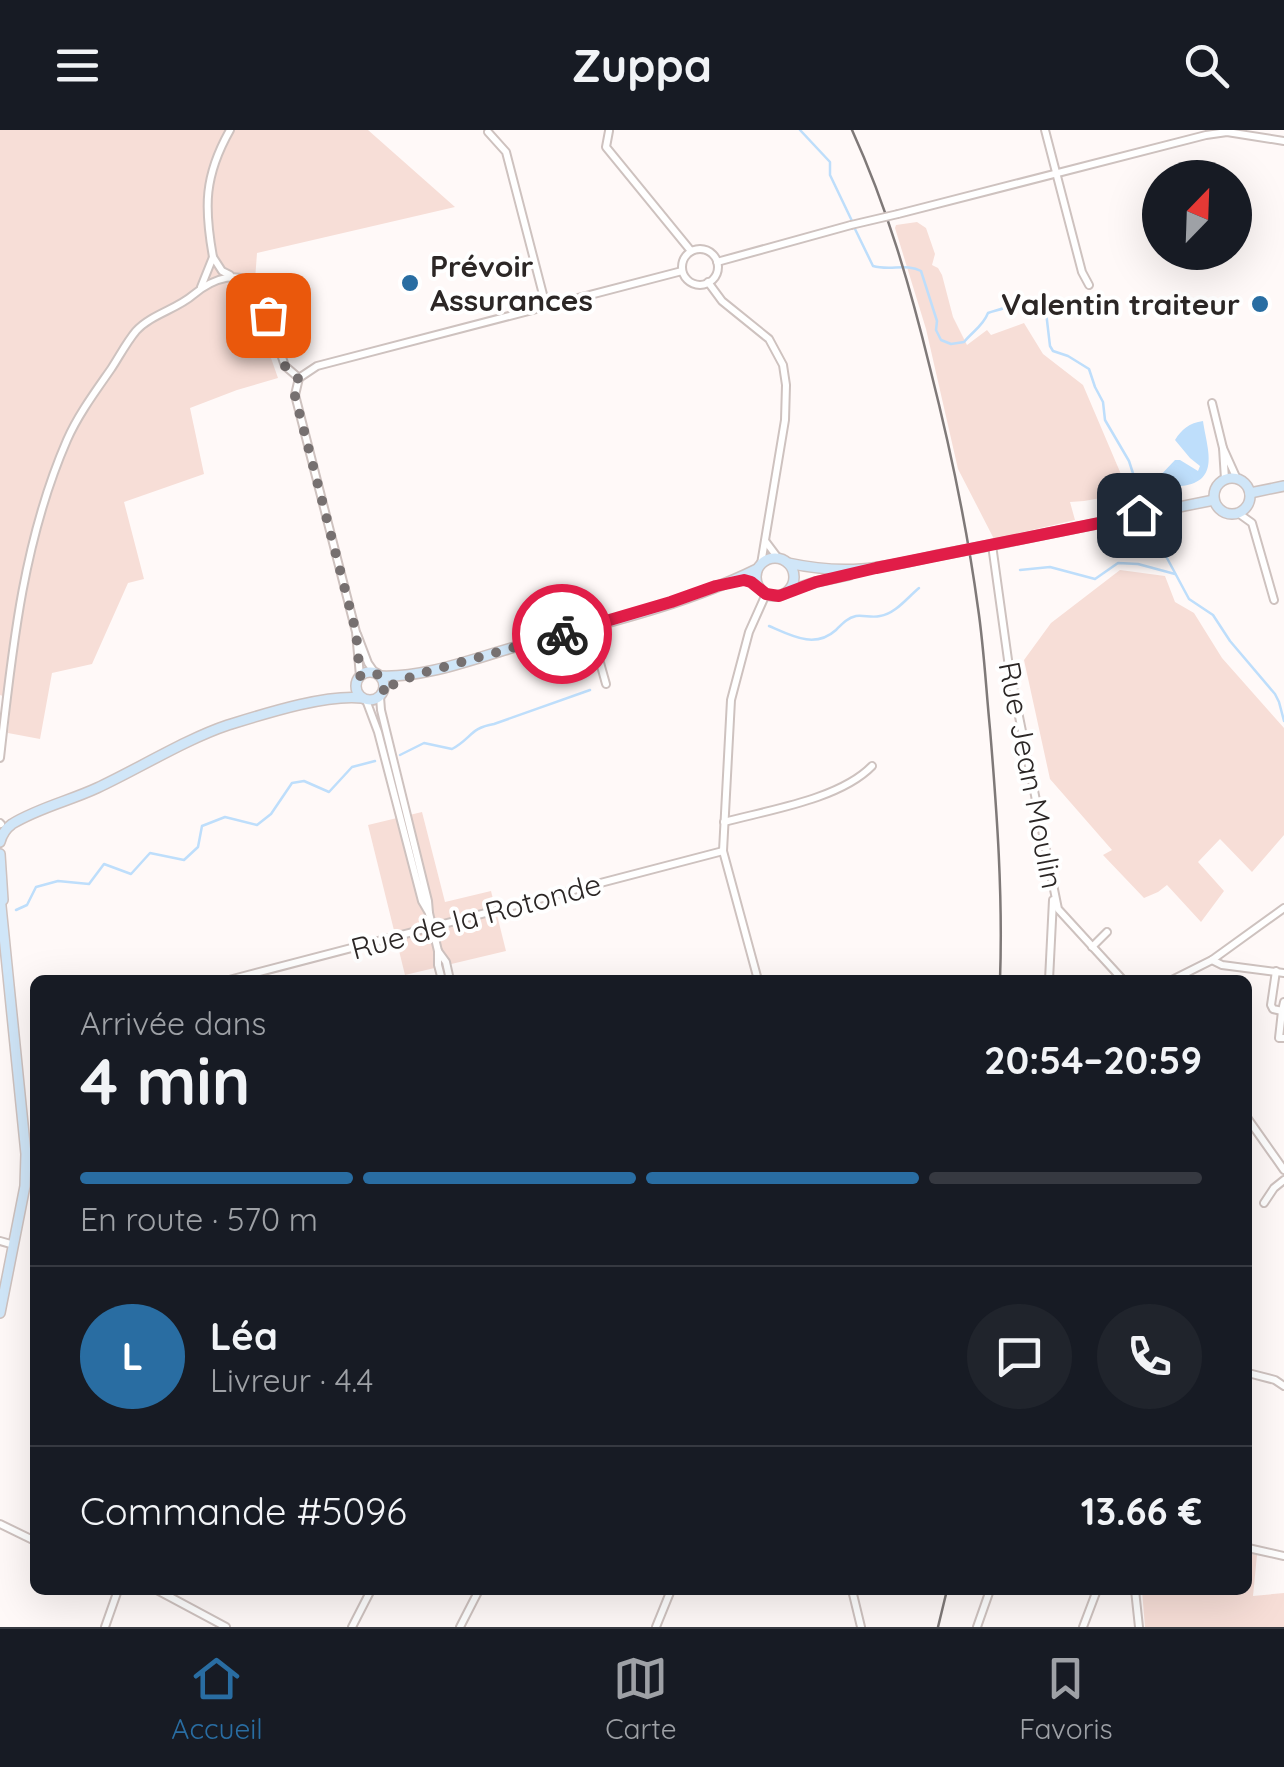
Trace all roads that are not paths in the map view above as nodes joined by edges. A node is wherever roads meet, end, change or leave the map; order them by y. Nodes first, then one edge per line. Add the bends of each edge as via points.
1 (230, 130) edge
2 (1045, 130) edge
3 (609, 131) edge
4 (488, 132) edge
5 (1284, 143) edge
6 (1057, 174) junction
7 (691, 251) junction
8 (213, 258) junction
9 (717, 262) junction
10 (682, 271) junction
11 (232, 277) junction
12 (708, 282) junction
13 (1089, 285) dead end
14 (200, 288) junction
15 (546, 306) junction
16 (298, 378) junction
17 (1212, 403) dead end
18 (1223, 448) junction
19 (1225, 479) junction
20 (1237, 479) junction
21 (1284, 486) edge
22 (1250, 493) junction
23 (1214, 500) junction
24 (1238, 513) junction
25 (765, 540) junction
26 (992, 546) junction
27 (783, 560) junction
28 (759, 566) junction
29 (876, 568) junction
30 (716, 586) junction
31 (762, 590) junction
32 (788, 591) junction
33 (1274, 600) dead end
34 (590, 627) junction
35 (356, 632) junction
36 (426, 672) junction
37 (378, 674) junction
38 (358, 680) junction
39 (606, 684) dead end
40 (381, 695) junction
41 (364, 699) junction
42 (321, 701) junction
43 (0, 758) edge
44 (872, 766) dead end
45 (724, 822) junction
46 (2, 829) edge
47 (723, 851) junction
48 (0, 854) edge
49 (1, 871) edge
50 (1053, 889) junction
51 (0, 896) edge
52 (1284, 908) edge
53 (2, 913) edge
54 (429, 914) junction
55 (432, 927) junction
56 (1107, 932) dead end
57 (1092, 946) junction
58 (438, 951) junction
59 (1212, 960) junction
60 (1280, 972) edge
61 (248, 975) edge
62 (441, 975) edge
63 (449, 975) edge
64 (757, 975) edge
65 (1048, 975) edge
66 (1118, 975) edge
67 (1182, 975) edge
68 (1284, 1002) edge
69 (1282, 1011) edge
70 (1284, 1038) edge
71 (1252, 1125) edge
72 (1284, 1170) edge
73 (1284, 1180) edge
74 (1264, 1203) dead end
75 (0, 1241) edge
76 (14, 1245) junction
77 (0, 1313) edge
78 (1252, 1374) edge
79 (1284, 1386) edge
80 (0, 1524) edge
81 (30, 1539) edge
82 (1252, 1549) edge
83 (1284, 1556) edge
84 (116, 1595) edge
85 (166, 1595) edge
86 (368, 1595) edge
87 (476, 1595) edge
88 (669, 1595) edge
89 (853, 1595) edge
90 (988, 1595) edge
91 (1095, 1595) edge
92 (1136, 1595) edge
93 (104, 1627) edge
94 (226, 1627) edge
95 (352, 1627) edge
96 (460, 1627) edge
97 (656, 1627) edge
98 (860, 1627) edge
99 (977, 1627) edge
100 (1083, 1627) edge
101 (1139, 1627) edge

1 - 8 street via 207,190
2 - 6 street
3 - 7 street via 606,147
4 - 15 street via 506,152
5 - 6 street via 1227,132
6 - 9 street, bridge
6 - 13 street
7 - 9 street via 708,250
7 - 10 street
8 - 11 street
8 - 14 street
9 - 12 street
10 - 12 street via 693,283
10 - 15 street
11 - 14 street
11 - 16 street via 260,290 285,366
12 - 25 street via 768,339 782,365 785,420
14 - 43 street via 138,328 67,440 20,594
15 - 16 street via 316,366
16 - 35 street via 295,396
17 - 18 street
18 - 19 street
18 - 20 street
19 - 20 street
19 - 23 street
20 - 22 street
21 - 22 street
22 - 24 street
23 - 24 street via 1226,514
23 - 26 street
24 - 33 street via 1252,523
25 - 27 street
25 - 28 street
26 - 29 street, bridge
26 - 50 street, Rue Jean Moulin
27 - 28 street
27 - 29 street via 836,571
27 - 32 street via 794,575
28 - 30 street
28 - 31 street
29 - 32 street
30 - 31 street via 744,580
30 - 34 street
31 - 32 street via 779,596
31 - 45 street via 731,700
34 - 36 street
34 - 39 street
35 - 37 street
35 - 38 street
36 - 37 street
36 - 40 street
37 - 38 street
37 - 40 street
38 - 41 street via 356,692
38 - 42 street
40 - 41 street
40 - 54 street
41 - 42 street
41 - 54 street
42 - 46 street via 225,726
44 - 45 street via 837,791
45 - 47 street
47 - 55 street, Rue de la Rotonde
47 - 64 street
48 - 49 street
49 - 53 street
50 - 57 street, Rue Jean Moulin via 1058,910
50 - 65 street
51 - 53 street
52 - 59 street
53 - 76 street via 26,1154
54 - 55 street
55 - 58 street
55 - 61 street, Rue de la Rotonde
56 - 57 street
57 - 66 street, Rue Jean Moulin
58 - 62 street
58 - 63 street
59 - 60 street
59 - 67 street
60 - 69 street via 1271,1005
68 - 69 street
69 - 70 street
71 - 72 street
73 - 74 street
75 - 76 street
76 - 77 street
78 - 79 street
80 - 81 street
82 - 83 street
84 - 93 street
85 - 94 street
86 - 95 street
87 - 96 street
88 - 97 street
89 - 98 street
90 - 99 street
91 - 100 street
92 - 101 street

